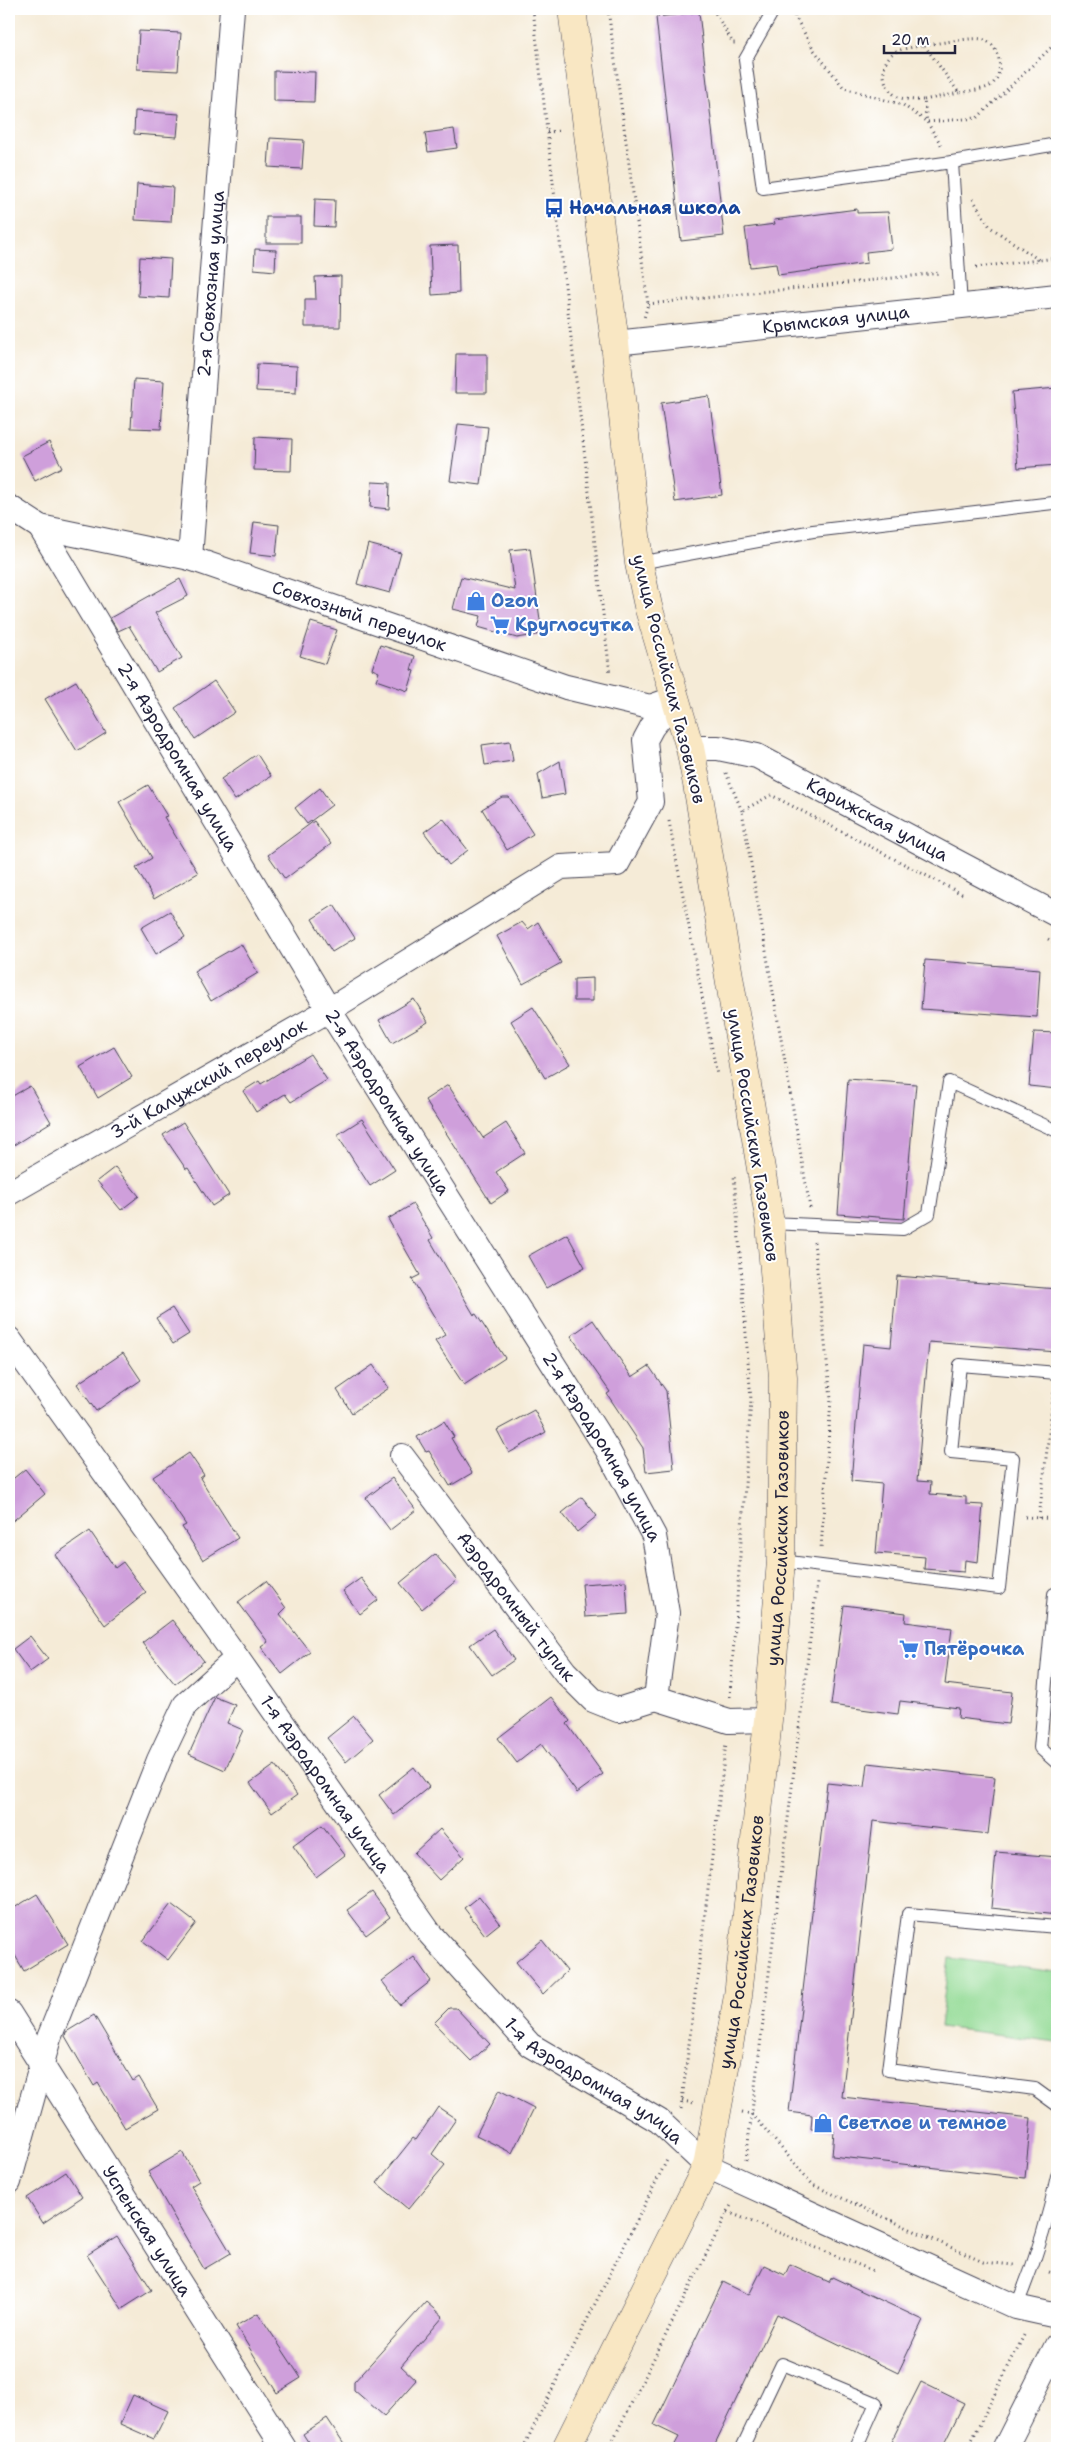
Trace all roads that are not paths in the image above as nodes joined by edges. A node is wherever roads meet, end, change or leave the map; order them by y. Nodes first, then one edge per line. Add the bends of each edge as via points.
1 (232, 9) edge
2 (572, 9) edge
3 (774, 9) edge
4 (1057, 144) edge
5 (952, 162) junction
6 (1057, 296) edge
7 (962, 306) junction
8 (626, 342) junction
9 (1053, 503) dead end
10 (9, 508) edge
11 (40, 527) junction
12 (190, 558) junction
13 (639, 563) junction
14 (676, 698) junction
15 (690, 748) junction
16 (1057, 915) edge
17 (329, 1010) junction
18 (1057, 1131) edge
19 (9, 1193) edge
20 (770, 1223) junction
21 (9, 1339) edge
22 (1056, 1372) edge
23 (402, 1456) dead end
24 (781, 1561) junction
25 (1057, 1594) edge
26 (237, 1658) junction
27 (656, 1698) junction
28 (768, 1720) junction
29 (1057, 1763) edge
30 (1057, 1927) edge
31 (9, 2013) edge
32 (42, 2064) junction
33 (1057, 2105) edge
34 (707, 2166) junction
35 (1057, 2176) edge
36 (9, 2182) edge
37 (1057, 2316) edge
38 (1016, 2318) junction
39 (1057, 2345) edge
40 (284, 2448) edge
41 (566, 2448) edge
42 (742, 2448) edge
43 (856, 2448) edge
44 (1005, 2448) edge

1 - 12 street, 2-я Совхозная улица
2 - 8 main road, улица Российских Газовиков
3 - 5 lane via 745,60 763,188
4 - 5 lane
5 - 7 lane
6 - 7 street, Крымская улица
7 - 8 street, Крымская улица
8 - 13 main road, улица Российских Газовиков
9 - 13 lane via 813,531
10 - 11 street
11 - 12 street, Совхозный переулок
11 - 17 street, 2-я Аэродромная улица
12 - 14 street, Совхозный переулок via 557,684 650,707
13 - 14 main road, улица Российских Газовиков via 648,606
14 - 15 main road, улица Российских Газовиков
14 - 17 street, 3-й Калужский переулок via 645,740 651,802 617,864 561,867
15 - 16 street, Карижская улица via 718,748 757,756
15 - 20 main road, улица Российских Газовиков
17 - 19 street, 3-й Калужский переулок
17 - 27 street, 2-я Аэродромная улица via 607,1449 654,1536 667,1613
18 - 20 lane via 949,1082 929,1214 903,1229
20 - 24 main road, улица Российских Газовиков via 783,1376
21 - 26 street, 1-я Аэродромная улица
22 - 24 lane via 960,1365 951,1452 1014,1458 999,1588
23 - 27 street, Аэродромный тупик via 565,1672 593,1700 618,1710
24 - 28 main road, улица Российских Газовиков
25 - 29 lane via 1054,1594 1040,1748
26 - 32 street via 185,1705 159,1760 49,2038
26 - 34 street, 1-я Аэродромная улица via 431,1935 530,2045 659,2121
27 - 28 street via 729,1721
28 - 34 main road, улица Российских Газовиков via 738,1996
30 - 33 lane via 908,1914 888,2070 1034,2089
31 - 32 street, Успенская улица
32 - 36 street
32 - 40 street, Успенская улица
34 - 38 street, 1-я Аэродромная улица
34 - 41 main road, улица Российских Газовиков
35 - 38 lane via 1050,2211
37 - 38 street, 1-я Аэродромная улица
39 - 44 street
42 - 43 lane via 782,2364 876,2403

